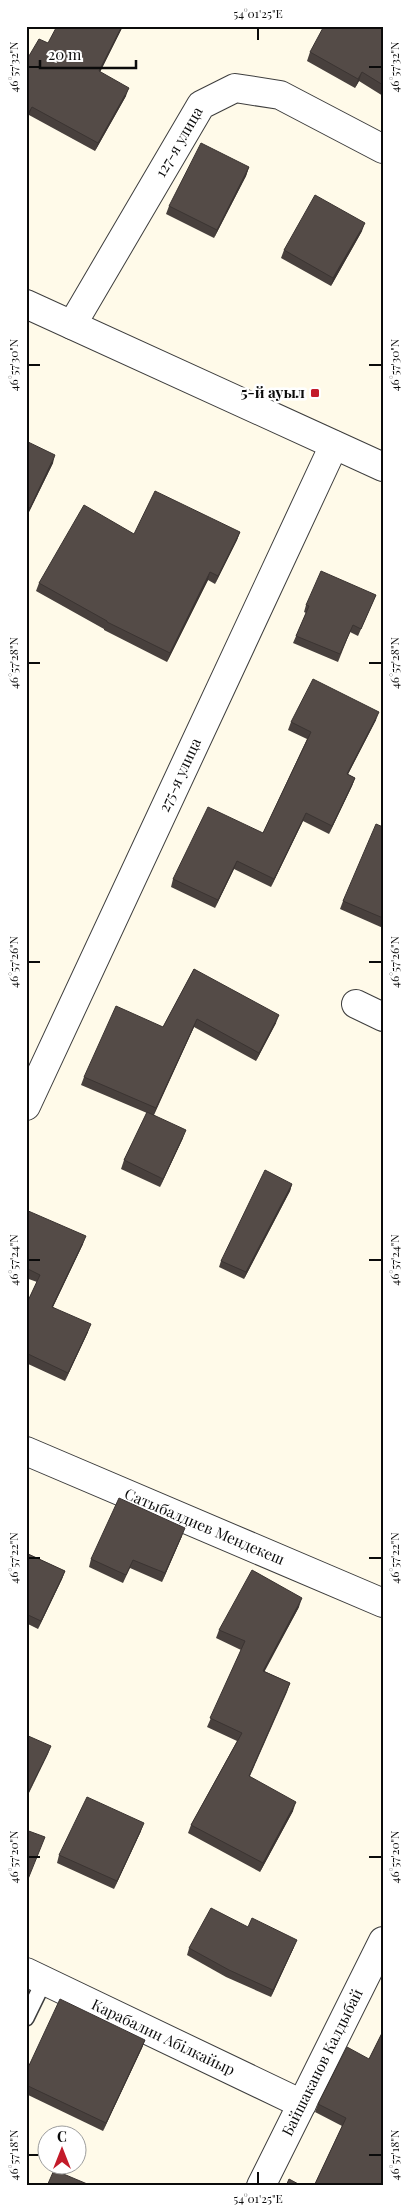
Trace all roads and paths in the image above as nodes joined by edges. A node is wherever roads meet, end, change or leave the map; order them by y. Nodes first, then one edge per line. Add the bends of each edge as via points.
1 (383, 149) edge
2 (26, 304) edge
3 (72, 325) junction
4 (334, 445) junction
5 (383, 467) edge
6 (356, 1004) dead end
7 (383, 1017) edge
8 (26, 1106) edge
9 (26, 1451) edge
10 (383, 1603) edge
11 (383, 1940) edge
12 (35, 1976) edge
13 (26, 2018) edge
14 (302, 2104) junction
15 (261, 2186) edge

1 - 3 street, 127-я улица via 280,95 235,88 201,105
2 - 3 street
3 - 4 street
4 - 5 street
4 - 8 street, 275-я улица
6 - 7 street
9 - 10 street, Сатыбалдиев Мендекеш
11 - 14 street, Байшаканов Калдыбай
12 - 13 lane
12 - 14 street, Карабалин Абілкайыр
14 - 15 street, Байшаканов Калдыбай

